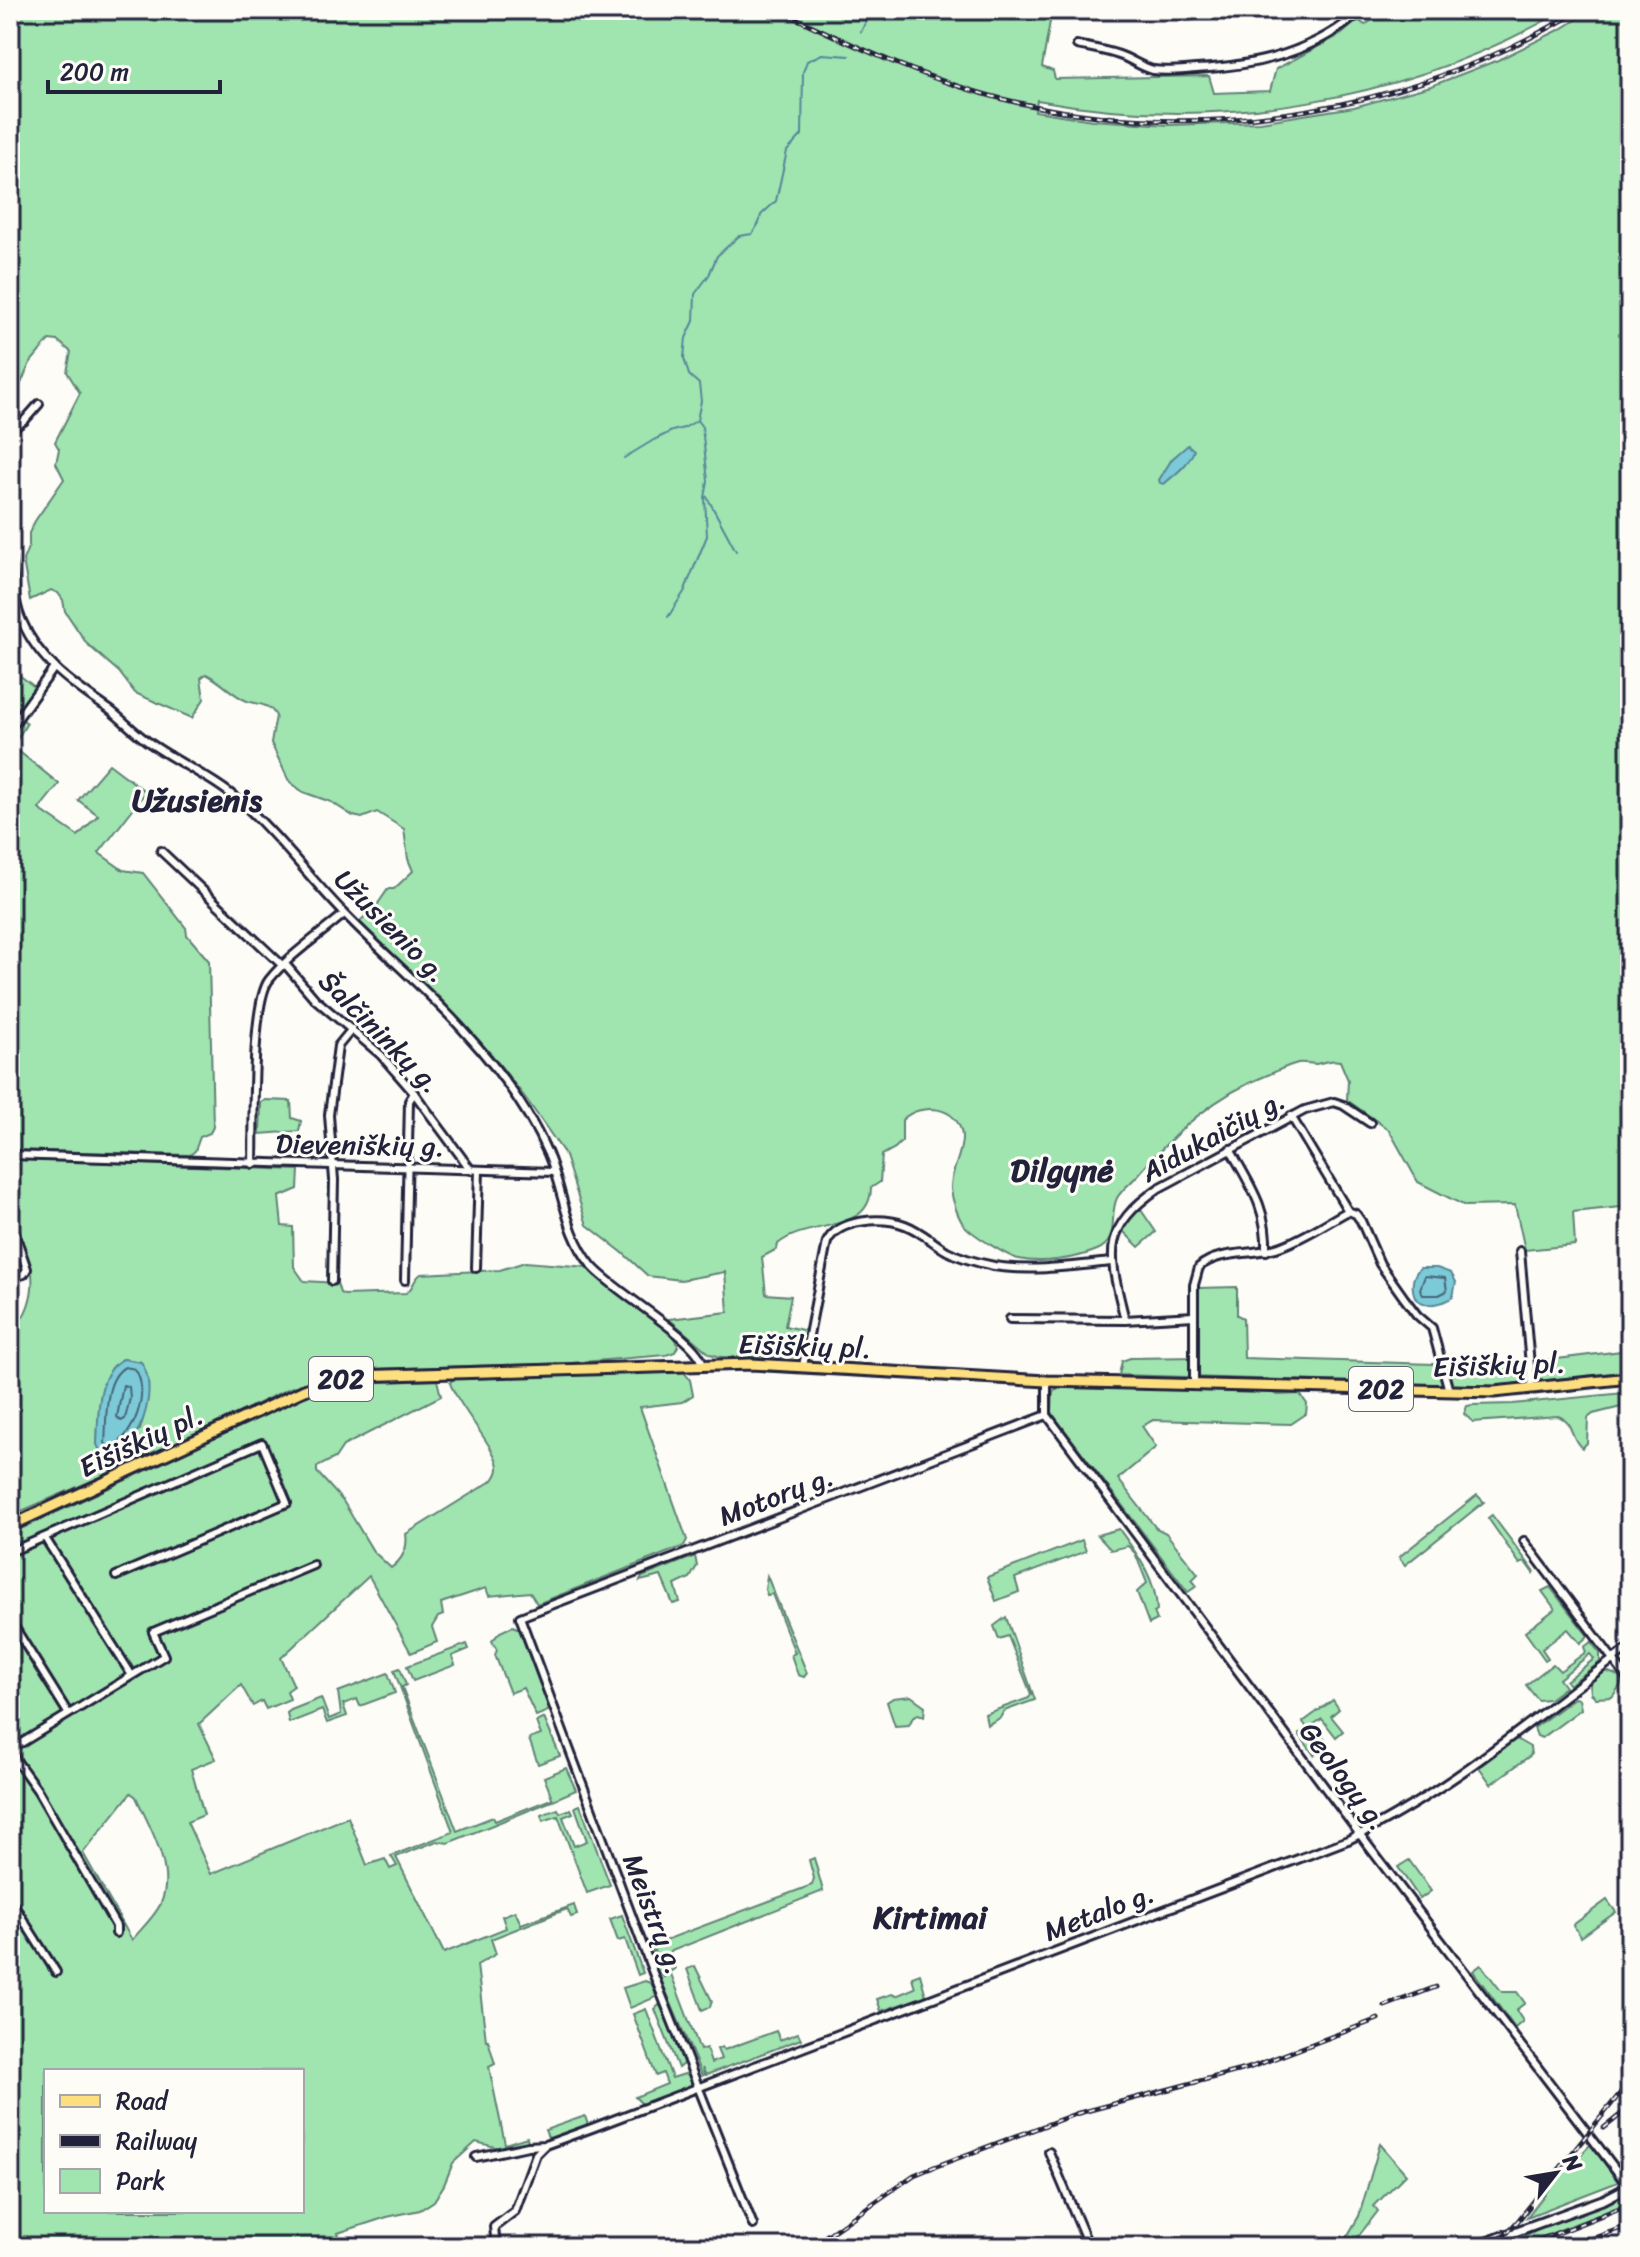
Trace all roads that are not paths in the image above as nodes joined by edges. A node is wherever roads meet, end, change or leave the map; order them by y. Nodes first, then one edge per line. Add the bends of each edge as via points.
1 (1362, 10) edge
2 (1077, 45) dead end
3 (39, 404) dead end
4 (10, 430) edge
5 (10, 556) edge
6 (54, 668) junction
7 (10, 729) edge
8 (161, 851) dead end
9 (344, 914) junction
10 (284, 965) junction
11 (352, 1029) junction
12 (414, 1093) junction
13 (1291, 1116) junction
14 (1370, 1123) dead end
15 (1230, 1149) junction
16 (10, 1155) edge
17 (253, 1164) junction
18 (332, 1167) junction
19 (409, 1168) junction
20 (475, 1170) junction
21 (554, 1172) junction
22 (1348, 1211) junction
23 (10, 1219) edge
24 (1266, 1251) junction
25 (1520, 1251) dead end
26 (1111, 1262) junction
27 (476, 1268) dead end
28 (10, 1278) edge
29 (405, 1280) dead end
30 (332, 1281) dead end
31 (1194, 1316) junction
32 (1010, 1319) dead end
33 (1125, 1320) junction
34 (703, 1365) junction
35 (803, 1366) junction
36 (1630, 1378) edge
37 (1047, 1381) junction
38 (1194, 1384) junction
39 (1532, 1388) junction
40 (1449, 1391) junction
41 (1047, 1415) junction
42 (10, 1526) edge
43 (45, 1538) junction
44 (1524, 1541) dead end
45 (10, 1552) edge
46 (313, 1565) dead end
47 (116, 1576) dead end
48 (520, 1617) joint
49 (10, 1620) edge
50 (1630, 1647) edge
51 (1612, 1660) junction
52 (131, 1674) junction
53 (1630, 1682) edge
54 (68, 1713) junction
55 (10, 1745) edge
56 (10, 1752) edge
57 (1360, 1834) junction
58 (10, 1899) edge
59 (116, 1933) dead end
60 (56, 1972) dead end
61 (698, 2089) junction
62 (545, 2145) junction
63 (1049, 2152) dead end
64 (476, 2157) dead end
65 (1630, 2187) edge
66 (753, 2225) dead end
67 (496, 2247) edge
68 (1089, 2247) edge
69 (1473, 2247) edge

1 - 2 street via 1317,40 1260,63 1236,66 1164,71
3 - 4 street
5 - 6 street, Užusienio g. via 21,621
6 - 7 street
6 - 9 street, Užusienio g. via 148,742 240,801
8 - 10 street, Šalčininkų g.
9 - 10 street
9 - 21 street, Užusienio g. via 480,1049 526,1111
10 - 11 street, Šalčininkų g.
10 - 17 street via 264,988 259,1005
11 - 12 street, Šalčininkų g.
11 - 18 street via 341,1040 336,1060 329,1115
12 - 19 street via 409,1101
12 - 20 street, Šalčininkų g.
13 - 14 street, Aidukaičių g. via 1334,1102
13 - 15 street, Aidukaičių g.
13 - 22 street
15 - 24 street via 1263,1213
15 - 26 street, Aidukaičių g. via 1132,1209 1115,1237
16 - 17 street, Dieveniškių g.
17 - 18 street, Dieveniškių g.
18 - 19 street, Dieveniškių g.
18 - 30 street
19 - 20 street, Dieveniškių g.
19 - 29 street
20 - 21 street, Dieveniškių g.
20 - 27 street
21 - 34 street, Užusienio g. via 573,1234 593,1267 691,1344
22 - 24 street
22 - 40 street via 1361,1221 1380,1264 1404,1298 1432,1328
23 - 28 street via 27,1269
24 - 31 street via 1204,1263 1196,1273
25 - 39 street
26 - 33 street
26 - 35 street via 998,1267 952,1253 903,1224 855,1224 835,1232 827,1242
31 - 33 street
31 - 38 street
32 - 33 street
34 - 35 main road, Eišiškių pl. / 202
34 - 42 main road, Eišiškių pl. / 202 via 373,1375 327,1381
35 - 37 main road, Eišiškių pl. / 202
36 - 39 main road, Eišiškių pl. / 202
37 - 38 main road, Eišiškių pl. / 202
37 - 41 street
38 - 40 main road, Eišiškių pl. / 202
39 - 40 main road, Eišiškių pl. / 202
41 - 48 street, Motorų g.
41 - 57 street, Geologų g.
43 - 45 street
43 - 47 street via 262,1443 287,1503
43 - 52 street
44 - 51 street
46 - 52 street via 153,1632 164,1656
48 - 61 street, Meistrų g.
49 - 54 street
50 - 51 street, Metalo g.
51 - 53 street
51 - 57 street, Metalo g. via 1465,1770
52 - 54 street
54 - 55 street
56 - 59 street via 38,1791
57 - 61 street, Metalo g.
57 - 65 street, Geologų g.
58 - 60 street
61 - 62 street, Metalo g.
61 - 66 street, Meistrų g.
62 - 64 street, Metalo g.
62 - 67 street via 536,2154 515,2211 494,2227
63 - 68 street
65 - 69 street

